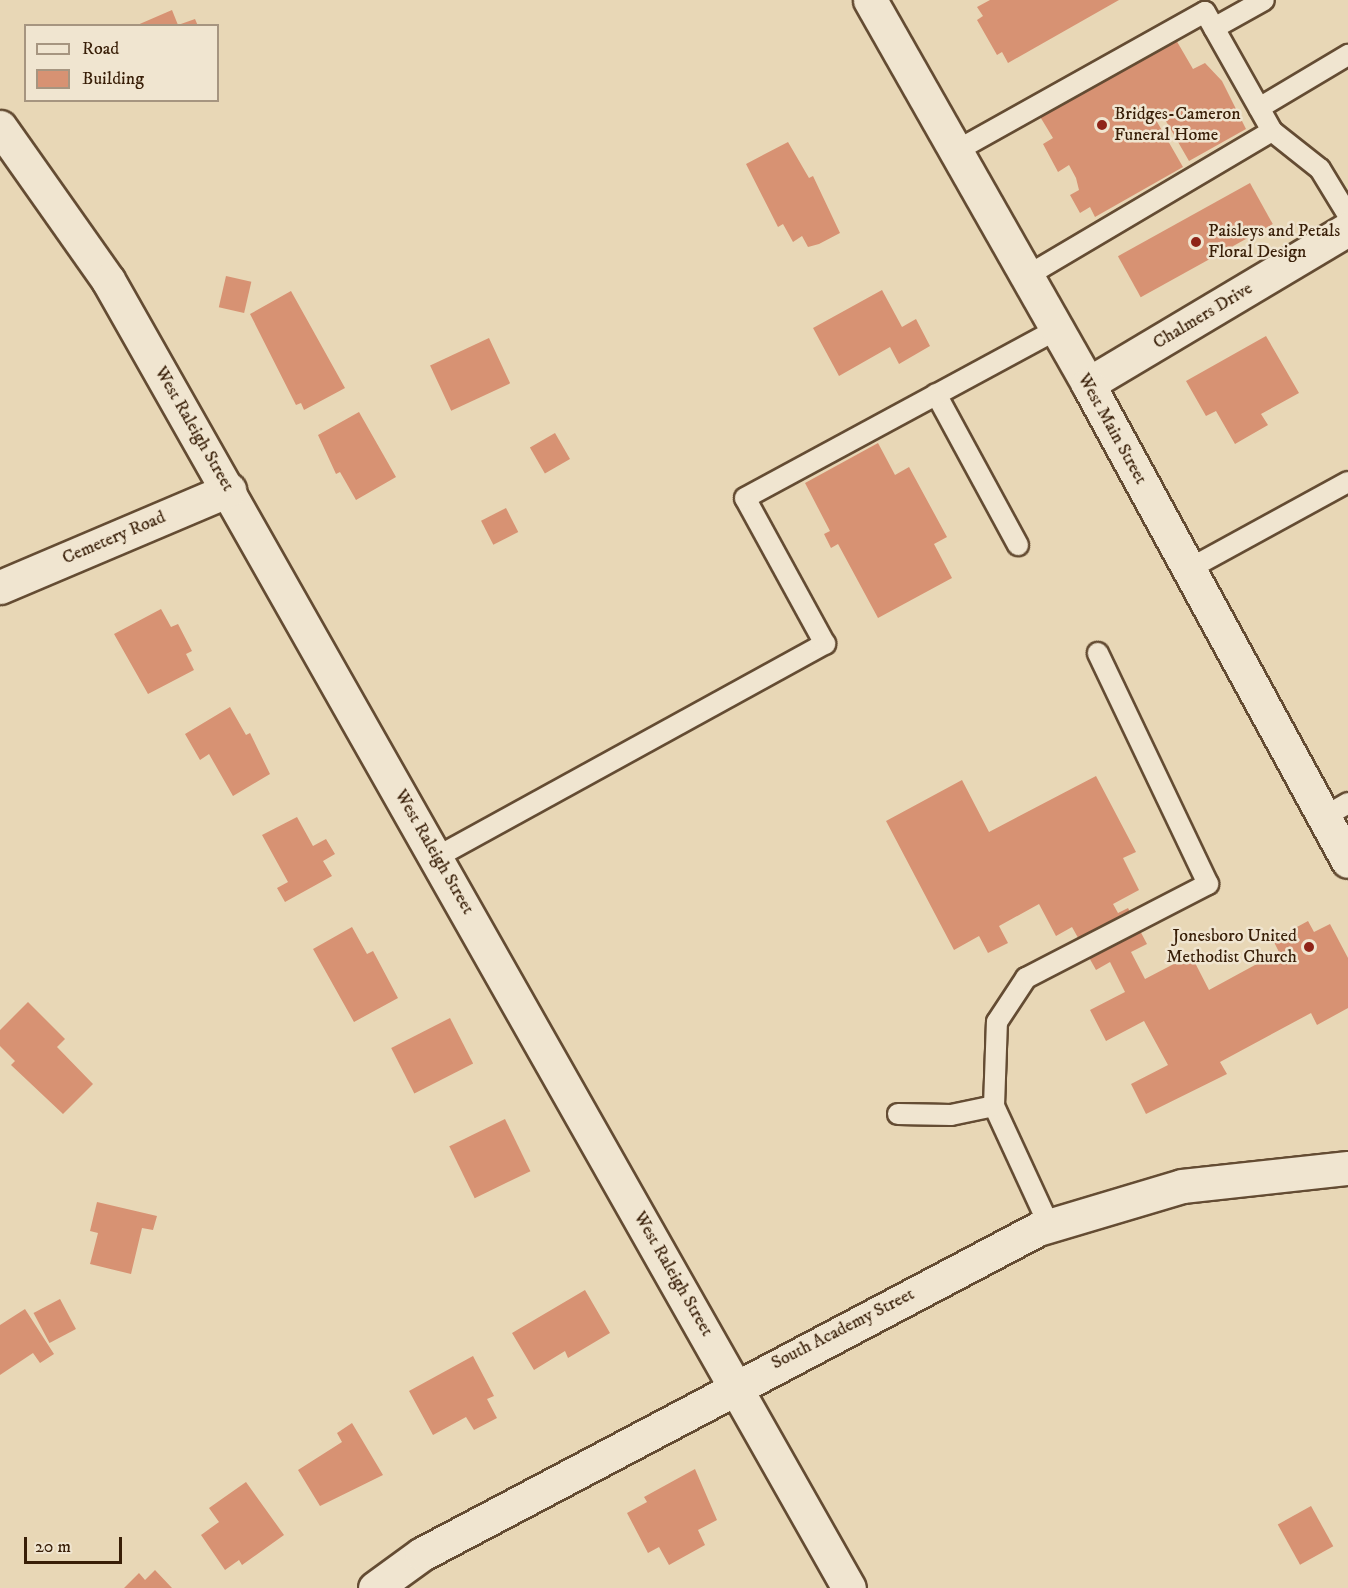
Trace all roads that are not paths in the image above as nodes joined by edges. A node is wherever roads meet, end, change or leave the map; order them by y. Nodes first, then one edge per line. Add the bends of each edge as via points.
1 (870, 0) edge
2 (1264, 0) edge
3 (1206, 13) edge
4 (1348, 55) edge
5 (1258, 108) junction
6 (0, 127) edge
7 (1272, 131) junction
8 (956, 151) junction
9 (1348, 215) edge
10 (1348, 229) edge
11 (1027, 276) junction
12 (1057, 329) junction
13 (1088, 384) junction
14 (936, 394) junction
15 (1348, 482) edge
16 (229, 490) junction
17 (1018, 545) dead end
18 (1189, 569) junction
19 (0, 586) edge
20 (1098, 653) dead end
21 (1336, 810) edge
22 (437, 857) junction
23 (1348, 861) edge
24 (994, 1106) junction
25 (898, 1114) dead end
26 (1348, 1168) edge
27 (1049, 1225) junction
28 (736, 1384) junction
29 (375, 1588) edge
30 (849, 1588) edge

1 - 8 street, West Main Street
2 - 3 lane
3 - 5 lane
3 - 8 lane
4 - 5 lane
5 - 7 lane
6 - 16 street, West Raleigh Street via 108,280
7 - 9 lane via 1320,169
7 - 11 lane
8 - 11 street, West Main Street
10 - 13 street, Chalmers Drive
11 - 12 street, West Main Street
12 - 13 street, West Main Street
12 - 14 lane
13 - 18 street, West Main Street
14 - 17 lane
14 - 22 lane via 745,498 825,644
15 - 18 lane
16 - 19 street, Cemetery Road
16 - 22 street, West Raleigh Street
18 - 21 street, West Main Street
20 - 24 lane via 1208,884 1026,978 997,1022
21 - 23 street, West Main Street
22 - 28 street, West Raleigh Street
24 - 25 lane via 951,1115
24 - 27 lane
26 - 27 street, South Academy Street via 1182,1186
27 - 28 street, South Academy Street
28 - 29 street, South Academy Street via 422,1554
28 - 30 street, West Raleigh Street

